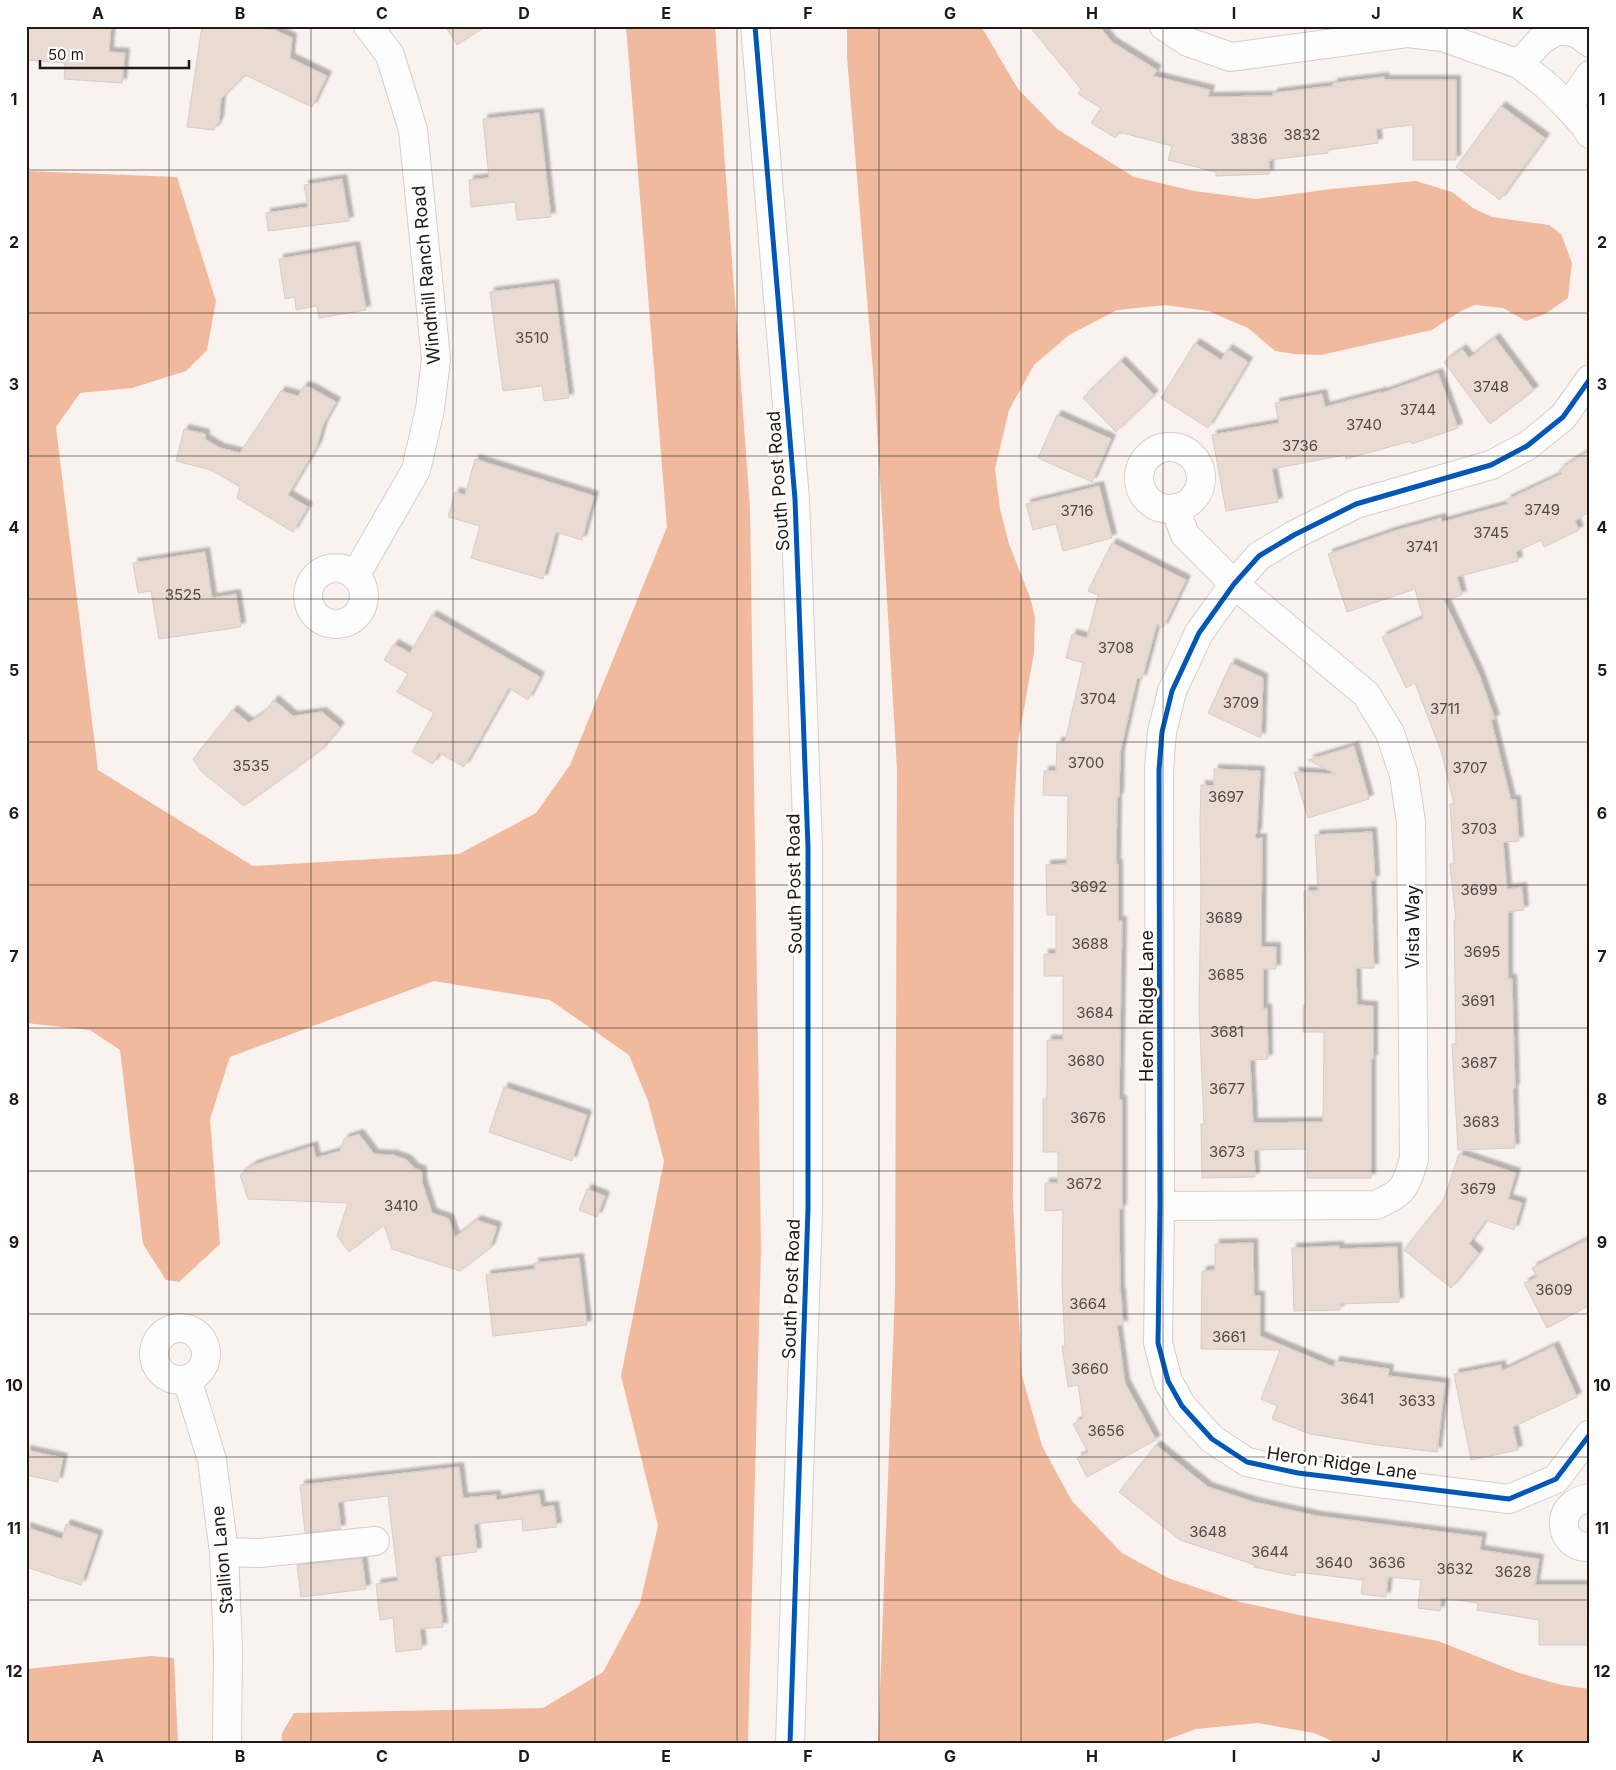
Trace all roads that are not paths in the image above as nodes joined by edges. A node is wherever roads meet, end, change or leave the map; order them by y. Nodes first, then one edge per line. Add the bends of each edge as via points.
1 (368, 26) edge
2 (755, 26) edge
3 (1164, 26) edge
4 (1590, 43) edge
5 (1519, 64) junction
6 (1590, 75) edge
7 (1568, 107) junction
8 (1590, 134) edge
9 (1590, 379) edge
10 (1175, 508) dead end
11 (355, 576) dead end
12 (1234, 584) junction
13 (1160, 1206) junction
14 (187, 1379) dead end
15 (1590, 1434) edge
16 (1556, 1479) junction
17 (1581, 1501) edge
18 (375, 1541) dead end
19 (1590, 1547) edge
20 (224, 1552) junction
21 (227, 1744) edge
22 (790, 1744) edge

1 - 11 street, Windmill Ranch Road via 390,55 413,130 436,359 430,409 416,470
2 - 22 street, South Post Road via 795,499 808,847 808,1209
3 - 5 street via 1188,42 1231,57 1408,33 1443,37
4 - 5 street via 1577,32 1558,30 1541,40
5 - 7 street
6 - 7 street
7 - 8 street
9 - 12 street, Heron Ridge Lane via 1563,417 1527,446 1491,465 1356,504 1260,556
10 - 12 street, Vista Way via 1185,535
12 - 13 street, Heron Ridge Lane via 1199,633 1172,691 1162,732 1159,770
12 - 13 street, Vista Way via 1366,694 1390,733 1404,775 1411,822 1414,1159 1408,1181 1397,1195 1376,1205
13 - 16 street, Heron Ridge Lane via 1158,1343 1168,1381 1182,1406 1212,1439 1247,1462 1298,1473 1509,1499
14 - 20 street, Stallion Lane via 212,1460
15 - 16 street, Heron Ridge Lane
16 - 17 street
17 - 19 street via 1565,1516 1565,1531 1577,1545
18 - 20 street via 260,1553
20 - 21 street, Stallion Lane

